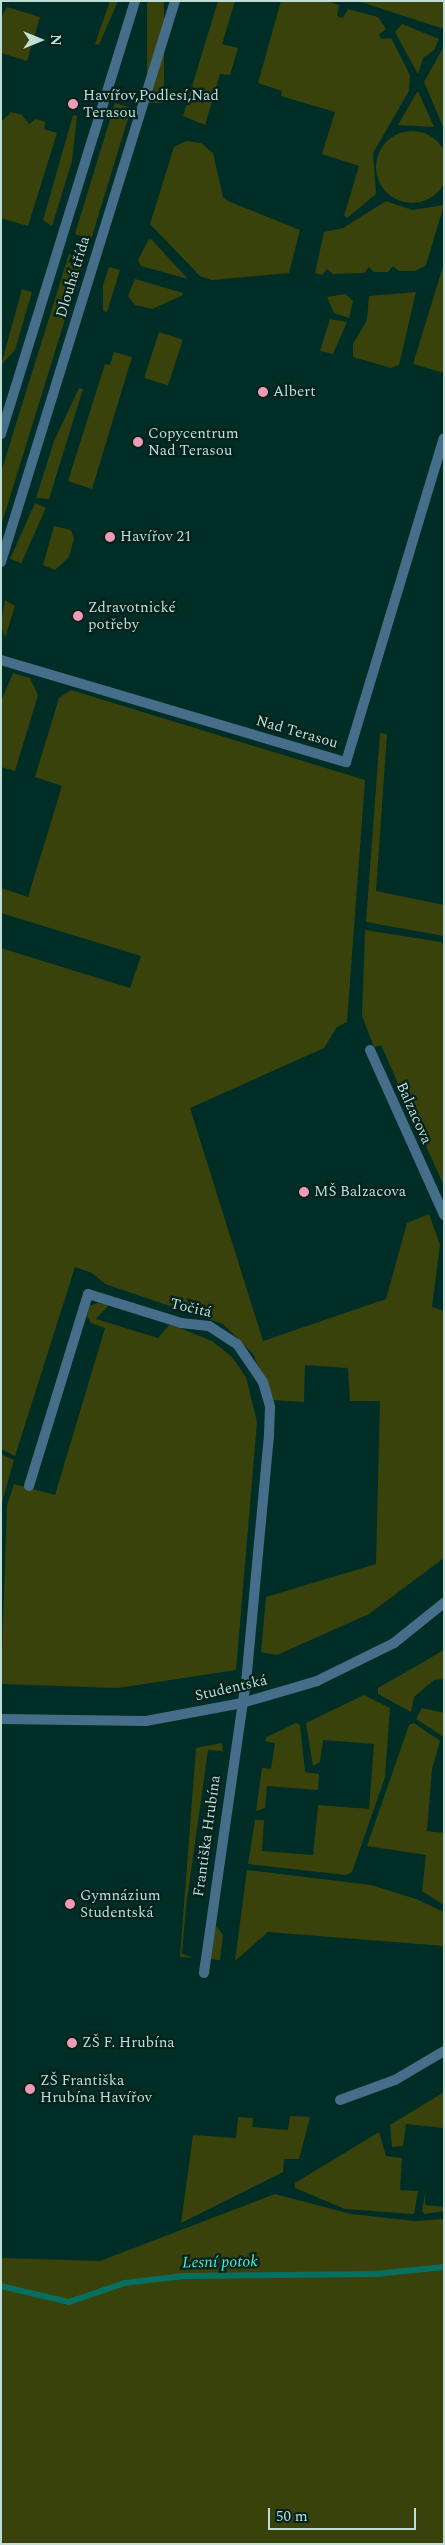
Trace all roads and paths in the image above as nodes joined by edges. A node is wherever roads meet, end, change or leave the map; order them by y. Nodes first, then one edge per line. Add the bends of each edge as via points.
1 (135, 1) edge
2 (175, 1) edge
3 (1, 434) edge
4 (444, 438) edge
5 (1, 562) edge
6 (1, 660) edge
7 (370, 1050) dead end
8 (444, 1215) edge
9 (29, 1486) dead end
10 (444, 1603) edge
11 (242, 1703) junction
12 (1, 1719) edge
13 (204, 1973) dead end
14 (444, 2052) edge
15 (340, 2100) dead end

1 - 3 street, Dlouhá třída
2 - 5 street, Dlouhá třída
4 - 6 street, Nad Terasou via 346,762
7 - 8 street, Balzacova
9 - 11 street, Točitá via 88,1294 181,1323 208,1326 237,1344 263,1382 270,1407
10 - 11 street, Studentská via 394,1643 325,1677
11 - 12 street, Studentská via 146,1721
11 - 13 street, Františka Hrubína
14 - 15 street via 395,2080

